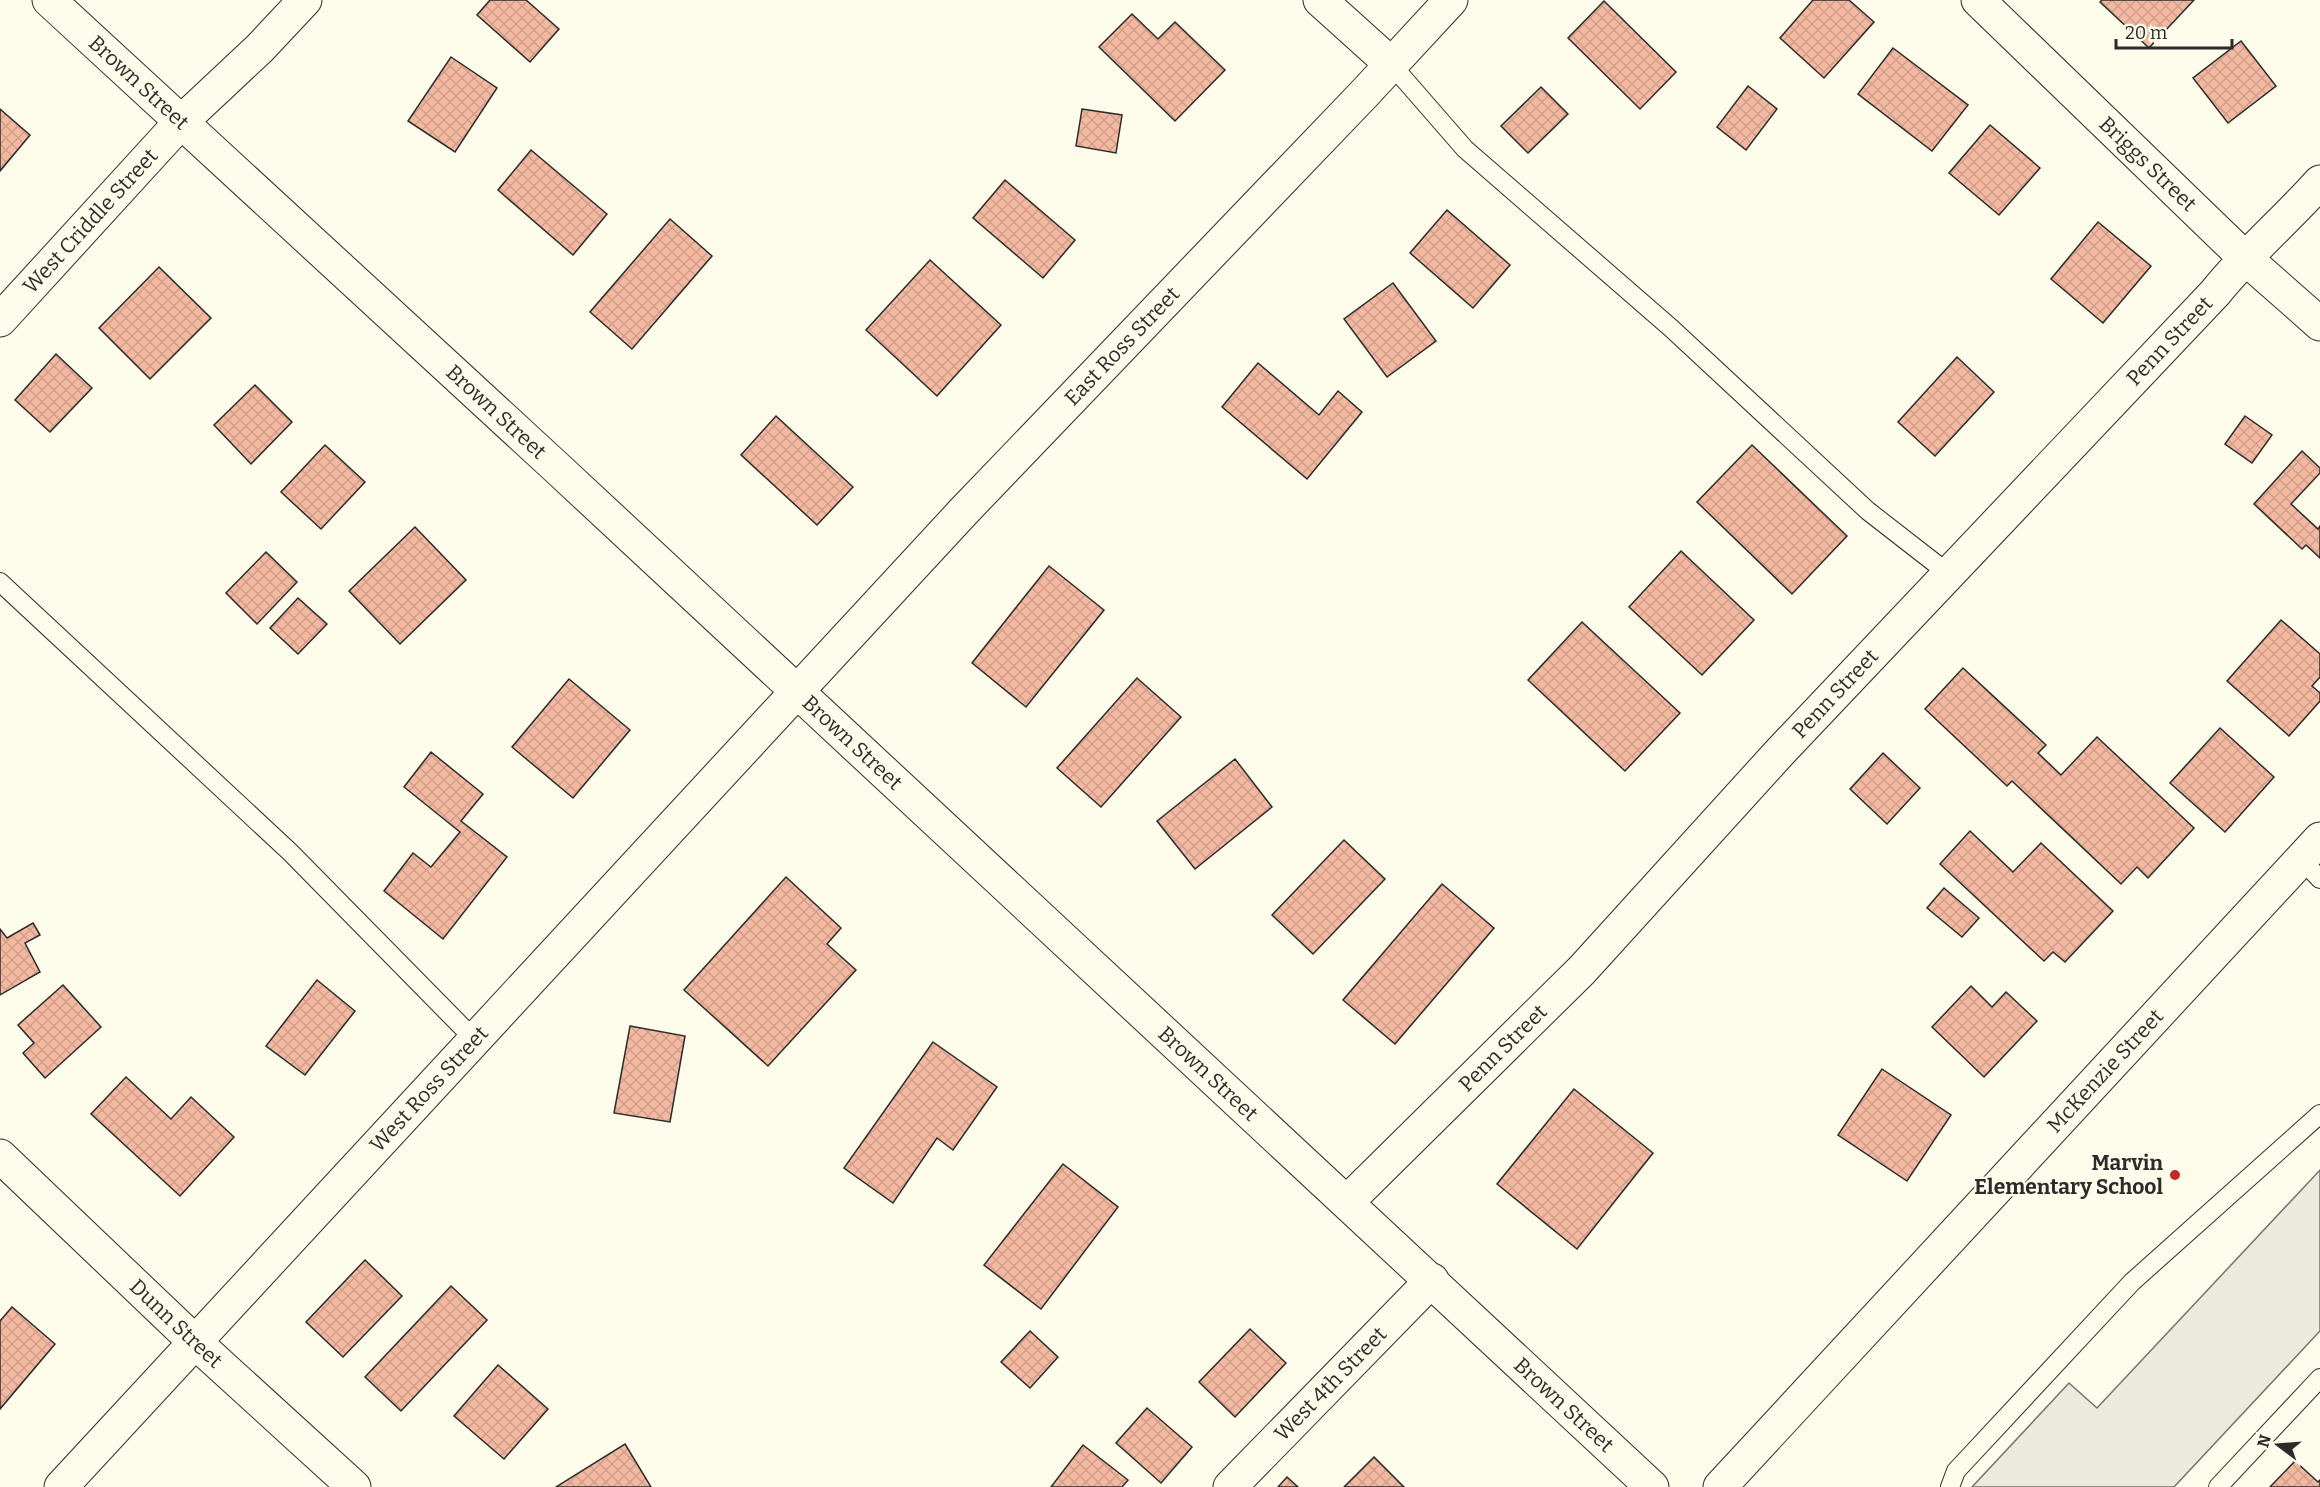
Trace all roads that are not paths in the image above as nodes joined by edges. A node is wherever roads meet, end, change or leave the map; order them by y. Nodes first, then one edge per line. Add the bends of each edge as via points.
1 (49, 0) edge
2 (305, 0) edge
3 (1320, 0) edge
4 (1451, 0) edge
5 (1978, 0) edge
6 (1391, 64) junction
7 (180, 123) junction
8 (2320, 183) edge
9 (2244, 257) junction
10 (0, 320) edge
11 (2320, 324) edge
12 (1949, 574) junction
13 (0, 582) edge
14 (796, 693) junction
15 (2314, 859) edge
16 (475, 1040) junction
17 (2320, 1114) edge
18 (0, 1156) edge
19 (1347, 1202) junction
20 (1432, 1280) junction
21 (195, 1342) junction
22 (2320, 1378) edge
23 (61, 1487) edge
24 (354, 1487) edge
25 (1230, 1487) edge
26 (1652, 1487) edge
27 (1720, 1487) edge
28 (1950, 1487) edge
29 (2217, 1487) edge

1 - 7 street, Brown Street
2 - 7 street, West Criddle Street
3 - 6 street
4 - 6 street, East Ross Street
5 - 9 street, Briggs Street
6 - 12 lane via 1465,149 1671,327 1868,511
6 - 14 street, East Ross Street via 963,512
7 - 10 street, West Criddle Street
7 - 14 street, Brown Street
8 - 9 street, Penn Street
9 - 11 street, Briggs Street
9 - 12 street, Penn Street via 2216,293
12 - 19 street, Penn Street via 1582,970
13 - 16 lane via 291,852
14 - 16 street, West Ross Street
14 - 19 street, Brown Street
15 - 27 street, McKenzie Street
16 - 21 street, West Ross Street
17 - 28 lane via 2132,1282 1956,1471
18 - 21 street, Dunn Street
19 - 20 street, Brown Street
20 - 25 street, West 4th Street
20 - 26 street, Brown Street
21 - 23 street, West Ross Street
21 - 24 street, Dunn Street
22 - 29 lane

